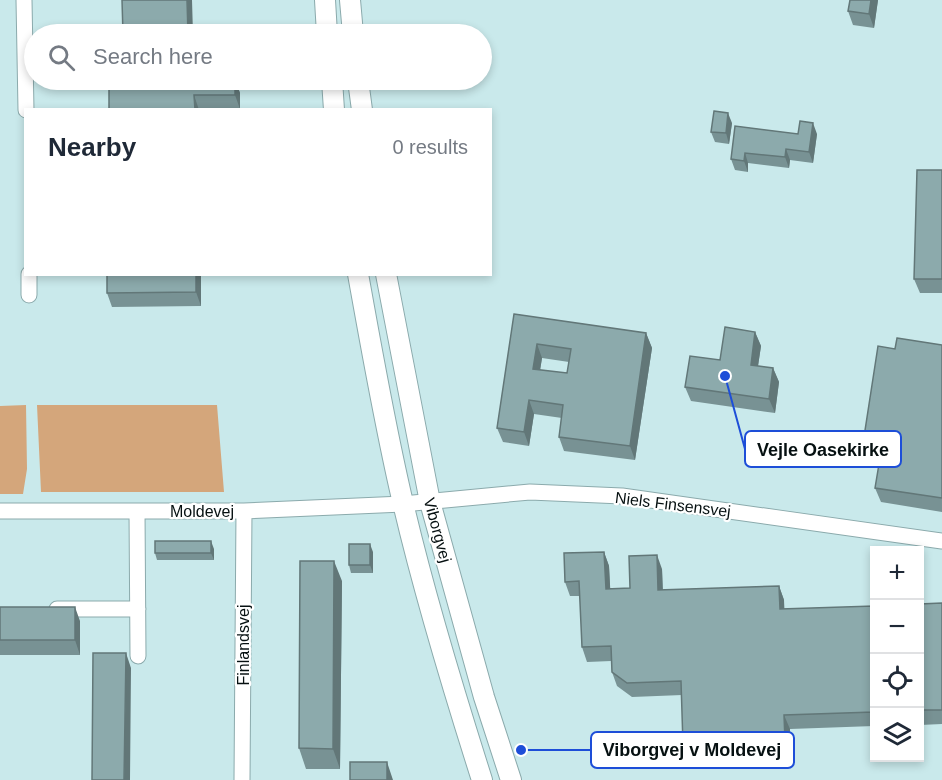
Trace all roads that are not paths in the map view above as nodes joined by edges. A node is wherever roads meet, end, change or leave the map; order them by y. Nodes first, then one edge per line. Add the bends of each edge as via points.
1 (24, 0) edge
2 (325, 0) edge
3 (350, 0) edge
4 (24, 24) edge
5 (326, 24) edge
6 (352, 24) edge
7 (26, 90) edge
8 (333, 90) edge
9 (359, 90) edge
10 (26, 108) edge
11 (334, 108) edge
12 (362, 108) edge
13 (28, 276) edge
14 (358, 276) edge
15 (386, 276) edge
16 (29, 295) dead end
17 (430, 502) junction
18 (403, 504) junction
19 (0, 511) edge
20 (244, 511) junction
21 (136, 512) junction
22 (942, 541) edge
23 (43, 609) edge
24 (138, 609) junction
25 (138, 656) dead end
26 (242, 780) edge
27 (482, 780) edge
28 (511, 780) edge

1 - 4 street
2 - 5 street
3 - 6 street
7 - 10 street
8 - 11 street
9 - 12 street
13 - 16 street
14 - 18 street, Viborgvej
15 - 17 street, Viborgvej
17 - 18 street, Niels Finsensvej
17 - 22 street, Niels Finsensvej via 530,492 622,496
17 - 28 street, Viborgvej
18 - 20 street, Moldevej
18 - 27 street, Viborgvej via 447,672
19 - 21 street, Moldevej
20 - 21 street, Moldevej
20 - 26 street, Finlandsvej
21 - 24 street
23 - 24 street
24 - 25 street

